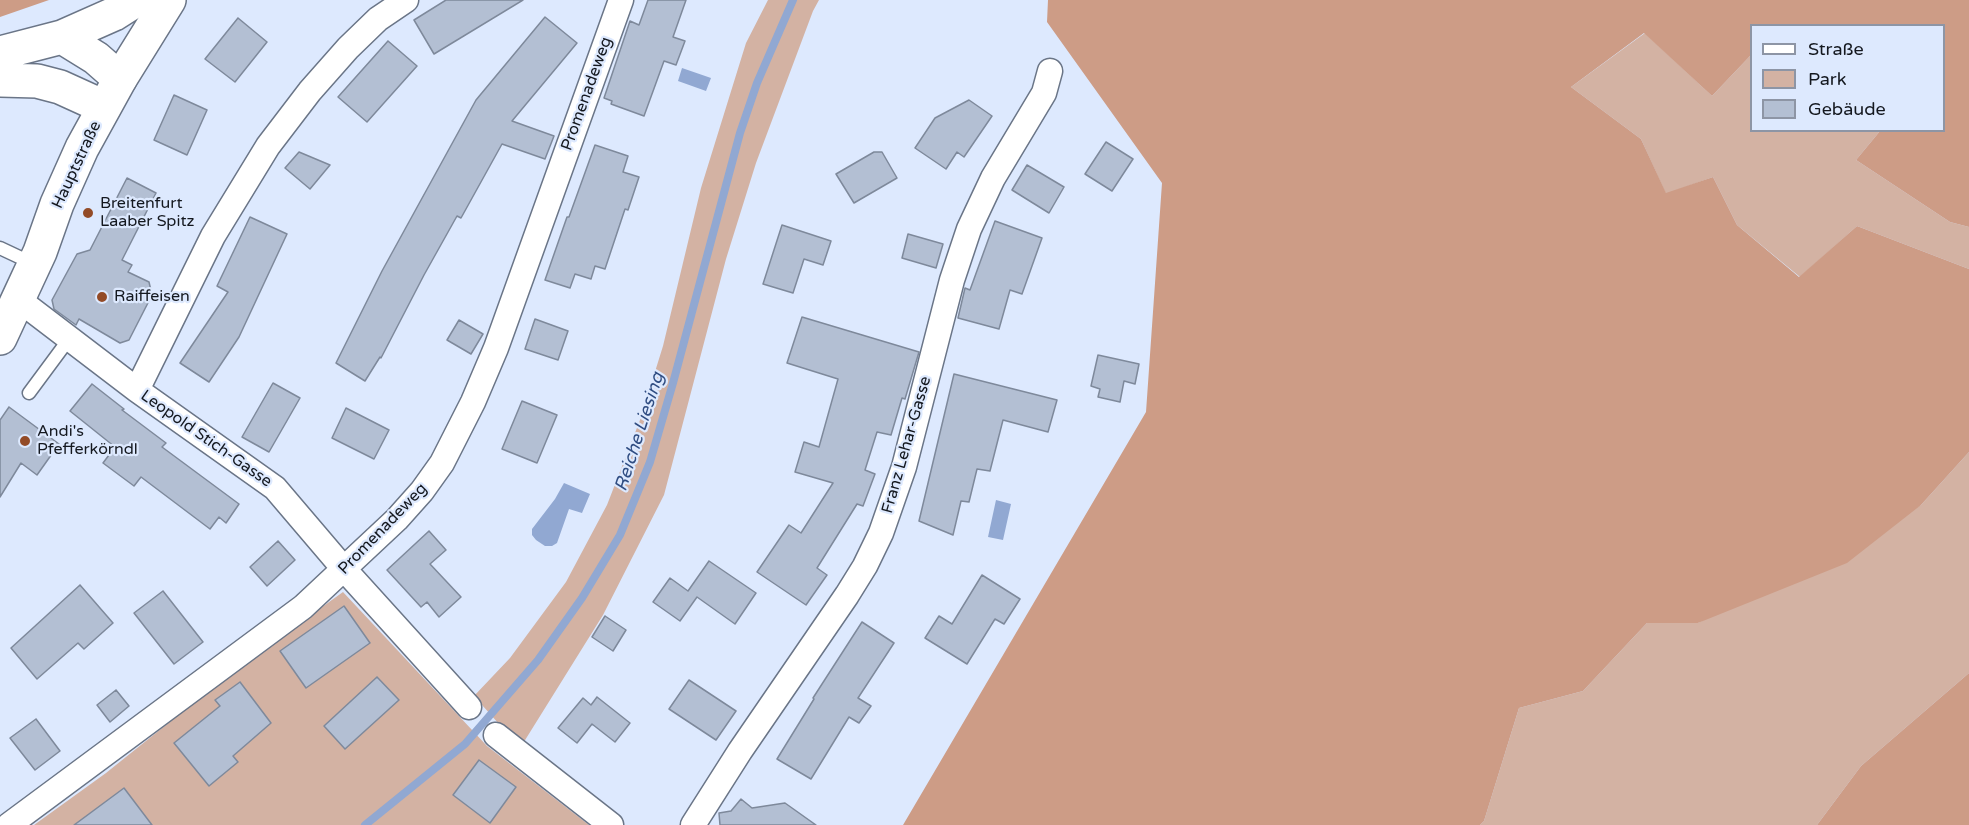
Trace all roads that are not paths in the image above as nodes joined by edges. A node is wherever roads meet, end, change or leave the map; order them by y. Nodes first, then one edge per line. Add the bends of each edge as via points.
1 (136, 0) edge
2 (169, 0) edge
3 (406, 0) edge
4 (621, 0) edge
5 (62, 37) junction
6 (0, 53) edge
7 (1050, 71) dead end
8 (120, 79) junction
9 (0, 80) edge
10 (104, 107) junction
11 (0, 248) edge
12 (34, 264) junction
13 (19, 300) junction
14 (0, 338) edge
15 (69, 339) junction
16 (137, 390) junction
17 (29, 393) dead end
18 (344, 569) junction
19 (470, 707) dead end
20 (496, 735) dead end
21 (9, 825) edge
22 (610, 825) edge
23 (693, 825) edge

1 - 5 main road
2 - 8 main road, Hauptstraße
3 - 16 street via 378,19 348,48 268,146 213,236
4 - 18 street, Promenadeweg via 473,402 423,491
5 - 6 main road
5 - 8 main road
7 - 23 street, Franz Lehar-Gasse via 1044,93 993,178 969,229 904,466 881,533 847,595
8 - 10 main road, Hauptstraße
9 - 10 main road via 45,83
10 - 12 main road, Hauptstraße via 61,195
11 - 12 lane
12 - 13 main road, Hauptstraße
13 - 14 main road, Hauptstraße
13 - 15 street, Leopold Stich-Gasse
15 - 16 street, Leopold Stich-Gasse
15 - 17 lane
16 - 18 street, Leopold Stich-Gasse via 275,488
18 - 19 street, Leopold Stich-Gasse
18 - 21 street, Promenadeweg via 303,607
20 - 22 street

